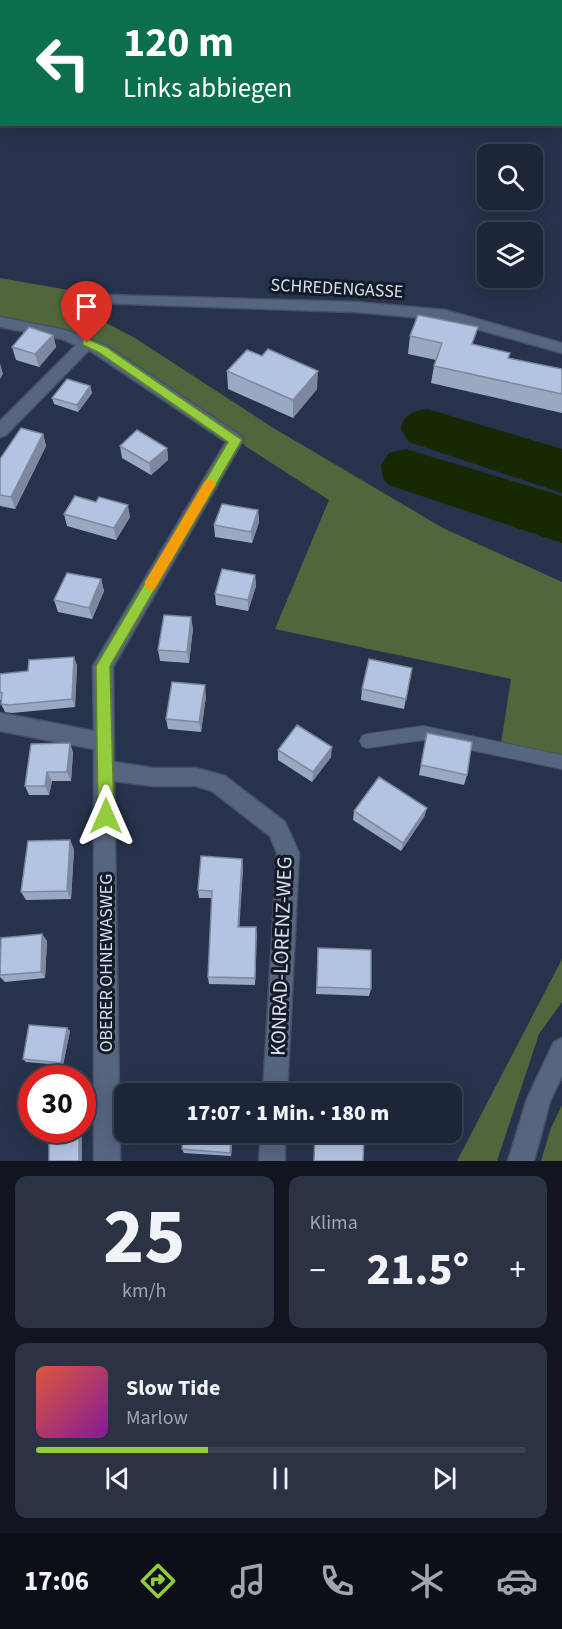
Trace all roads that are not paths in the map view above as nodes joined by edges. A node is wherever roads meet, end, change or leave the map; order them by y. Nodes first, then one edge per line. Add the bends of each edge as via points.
1 (105, 300) dead end
2 (0, 322) edge
3 (87, 343) junction
4 (562, 348) edge
5 (0, 431) edge
6 (0, 722) edge
7 (367, 741) dead end
8 (102, 742) junction
9 (562, 762) edge
10 (106, 770) junction
11 (562, 1050) edge
12 (276, 1083) edge
13 (273, 1143) edge
14 (107, 1161) edge
15 (272, 1161) edge
16 (521, 1161) edge

1 - 4 street, SCHREDENGASSE via 356,307 445,315
2 - 3 street
3 - 5 street
3 - 8 street, OBERER OHNEWASWEG via 235,440 103,666
6 - 8 street
7 - 9 lane via 423,733
8 - 10 street, OBERER OHNEWASWEG
10 - 12 street, KONRAD-LORENZ-WEG via 153,777 196,777 218,783 278,829 288,854
10 - 14 street, OBERER OHNEWASWEG
11 - 16 street via 538,1099
13 - 15 street

